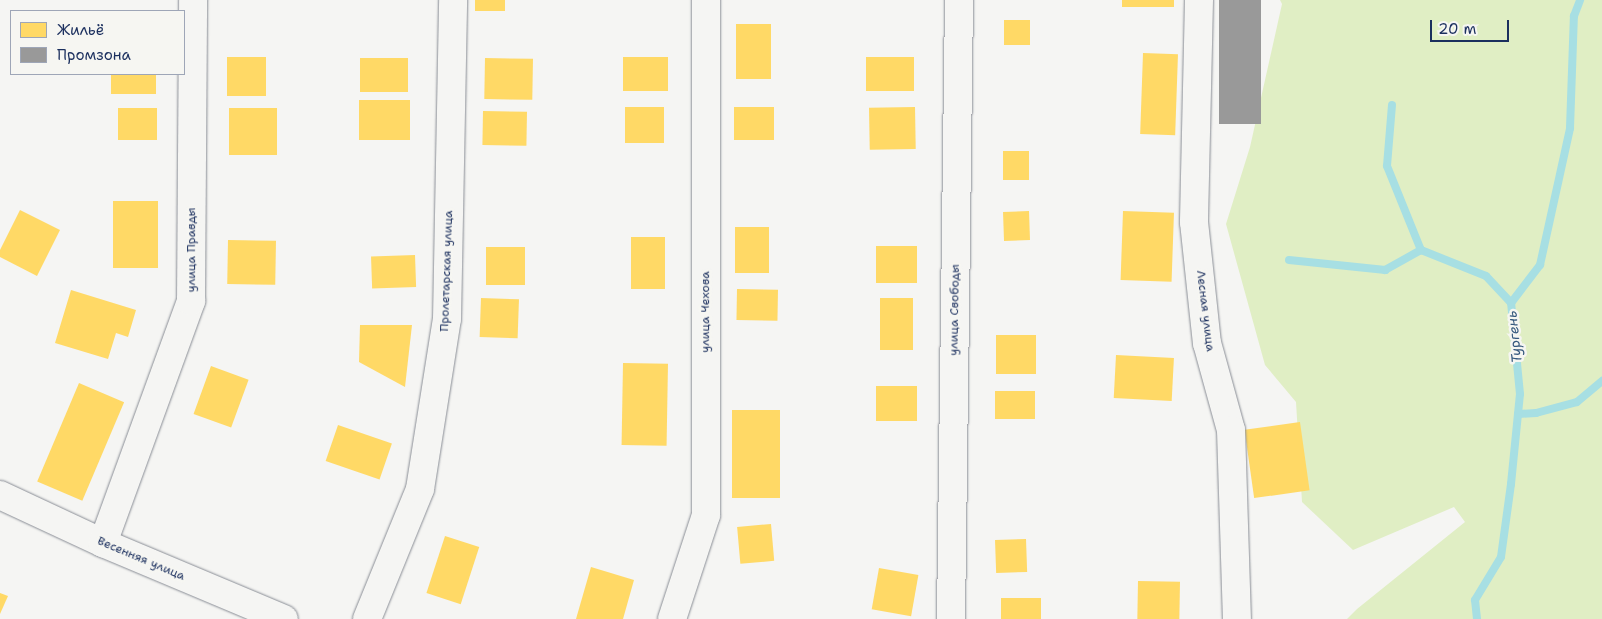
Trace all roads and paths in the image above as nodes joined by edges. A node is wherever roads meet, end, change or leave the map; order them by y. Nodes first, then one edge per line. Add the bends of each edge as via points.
1 (193, 0) edge
2 (453, 0) edge
3 (706, 0) edge
4 (959, 0) edge
5 (1199, 0) edge
6 (0, 496) edge
7 (103, 543) junction
8 (284, 619) edge
9 (366, 619) edge
10 (672, 619) edge
11 (950, 619) edge
12 (1237, 619) edge

1 - 7 street, улица Правды via 192,301
2 - 9 street, Пролетарская улица via 447,319 420,489
3 - 10 street, улица Чехова via 706,515
4 - 11 street, улица Свободы
5 - 12 street, Лесная улица via 1194,222 1207,343 1231,430
6 - 7 street, Весенняя улица
7 - 8 street, Весенняя улица

